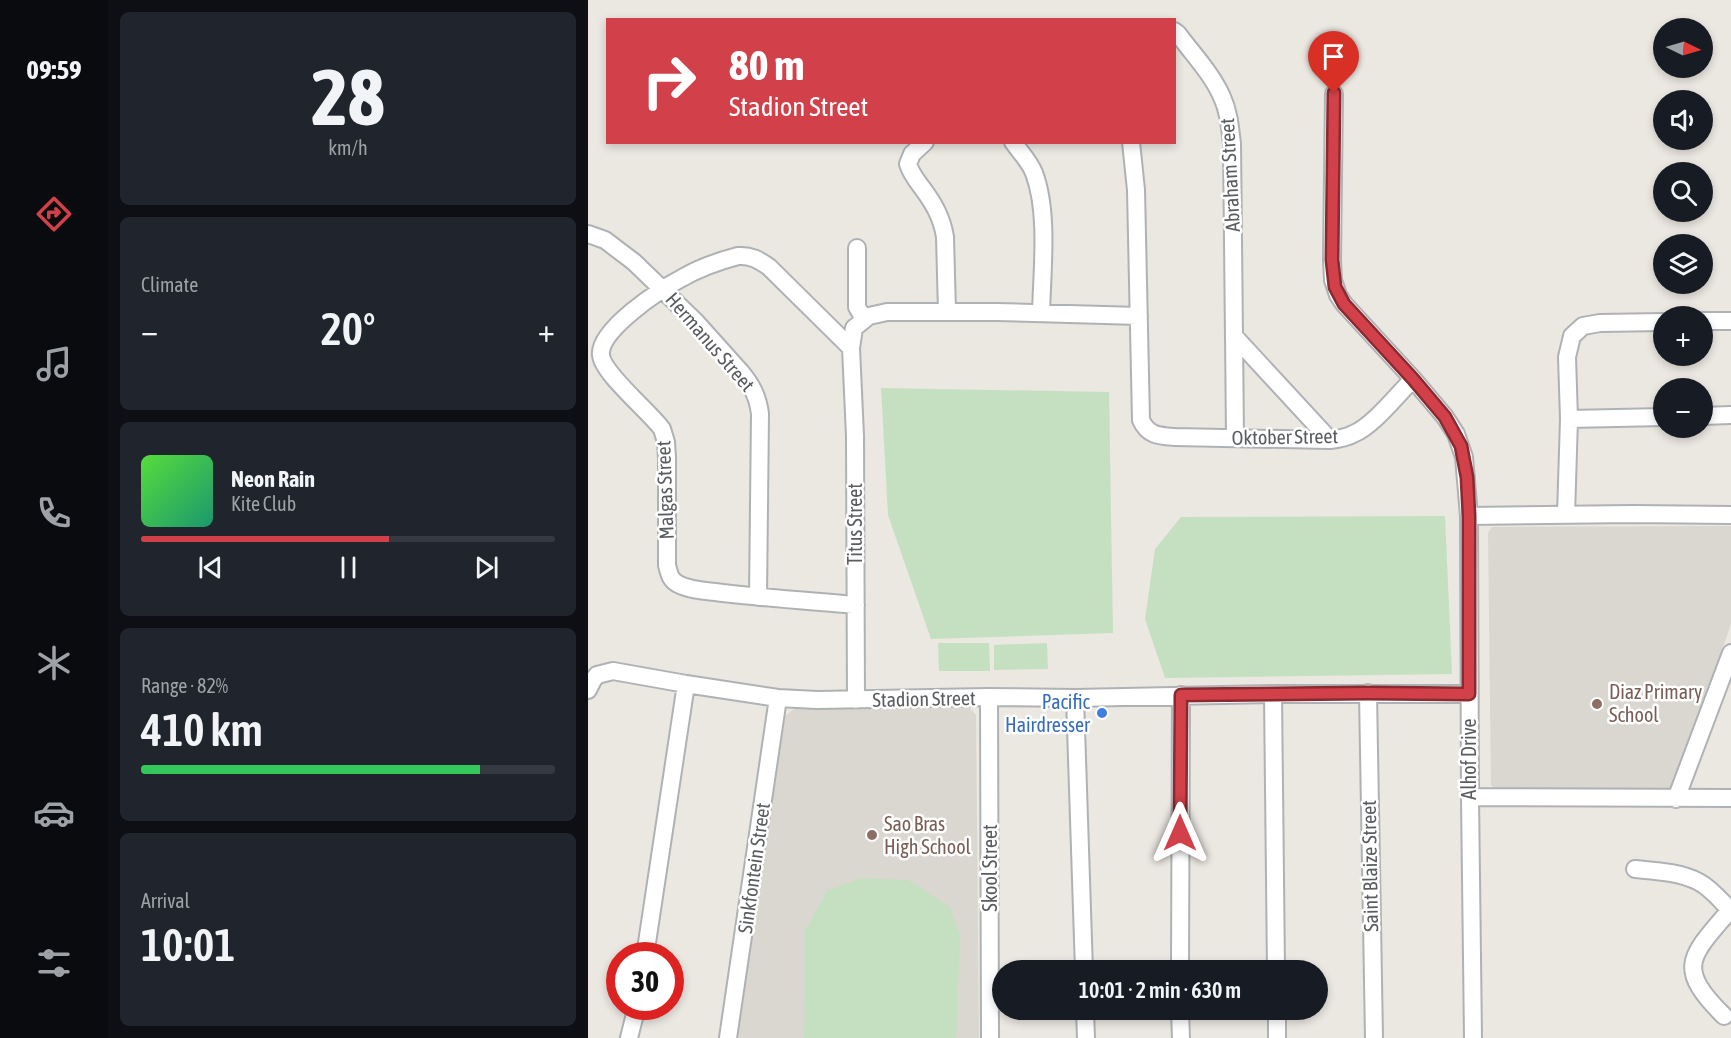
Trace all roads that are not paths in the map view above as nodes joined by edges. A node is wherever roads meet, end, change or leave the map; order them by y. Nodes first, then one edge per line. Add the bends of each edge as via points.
1 (1176, 32) edge
2 (1334, 93) dead end
3 (923, 144) edge
4 (1014, 144) edge
5 (1131, 144) edge
6 (588, 234) edge
7 (857, 248) dead end
8 (663, 289) junction
9 (947, 312) junction
10 (1041, 313) junction
11 (1139, 316) junction
12 (864, 319) junction
13 (1713, 321) edge
14 (1731, 321) edge
15 (1653, 322) edge
16 (1234, 336) junction
17 (851, 348) junction
18 (1413, 379) junction
19 (1731, 415) edge
20 (1713, 416) edge
21 (1653, 417) edge
22 (1569, 419) junction
23 (1235, 438) junction
24 (1330, 440) junction
25 (1731, 514) edge
26 (1566, 515) junction
27 (1469, 516) junction
28 (758, 597) junction
29 (856, 605) junction
30 (1731, 653) edge
31 (686, 684) junction
32 (588, 690) edge
33 (1368, 693) junction
34 (1273, 694) junction
35 (1469, 694) junction
36 (1181, 695) junction
37 (989, 697) junction
38 (778, 698) junction
39 (1075, 698) junction
40 (856, 700) junction
41 (1470, 797) junction
42 (1731, 798) edge
43 (1676, 799) junction
44 (1635, 869) dead end
45 (1731, 910) edge
46 (647, 942) edge
47 (1084, 960) edge
48 (1180, 960) edge
49 (1276, 960) edge
50 (1724, 1016) dead end
51 (634, 1020) edge
52 (1085, 1020) edge
53 (1180, 1020) edge
54 (1277, 1020) edge
55 (629, 1038) edge
56 (728, 1038) edge
57 (990, 1038) edge
58 (1086, 1038) edge
59 (1181, 1038) edge
60 (1277, 1038) edge
61 (1374, 1038) edge
62 (1473, 1038) edge

1 - 16 street, Abraham Street via 1214,82 1230,122
2 - 18 street, Alhof Drive via 1333,280 1344,304
3 - 9 street via 908,164 943,226
4 - 10 street via 1034,171 1040,195
5 - 11 street via 1136,179
6 - 8 street, Hermanus Street via 619,249
7 - 12 street via 857,307
8 - 17 street via 727,259 747,255 757,258
8 - 28 street, Hermanus Street via 741,371 759,404
8 - 28 street, Malgas Street via 608,335 600,354 606,368 662,429 667,458 667,565 671,579 688,587
9 - 10 street
9 - 12 street via 887,312
10 - 11 street
11 - 23 street, Oktober Street via 1141,420 1148,431 1158,435
12 - 17 street, Titus Street via 854,328
13 - 14 street
15 - 22 street via 1600,323 1583,326 1572,336 1568,357
16 - 23 street, Abraham Street
16 - 24 street
17 - 29 street, Titus Street
18 - 24 street, Oktober Street via 1360,431
18 - 27 street, Alhof Drive via 1445,417 1461,446
19 - 20 street
21 - 22 street
22 - 26 street
23 - 24 street, Oktober Street
25 - 26 street
26 - 27 street
27 - 35 street, Alhof Drive
28 - 29 street
29 - 40 street, Titus Street
30 - 43 street
31 - 32 street, Stadion Street via 613,671 597,675
31 - 38 street, Stadion Street
31 - 46 street
33 - 34 street, Stadion Street
33 - 35 street, Stadion Street
33 - 61 street, Saint Blaize Street
34 - 36 street, Stadion Street
34 - 49 street
35 - 41 street, Alhof Drive
36 - 39 street, Stadion Street
36 - 48 street
37 - 39 street, Stadion Street
37 - 40 street, Stadion Street
37 - 57 street, Skool Street
38 - 40 street, Stadion Street
38 - 56 street, Sinkfontein Street
39 - 47 street
41 - 43 street
41 - 62 street, Alhof Drive
42 - 43 street
44 - 45 street via 1692,879
45 - 50 street via 1704,941 1692,965 1706,998
51 - 55 street
52 - 58 street
53 - 59 street
54 - 60 street

